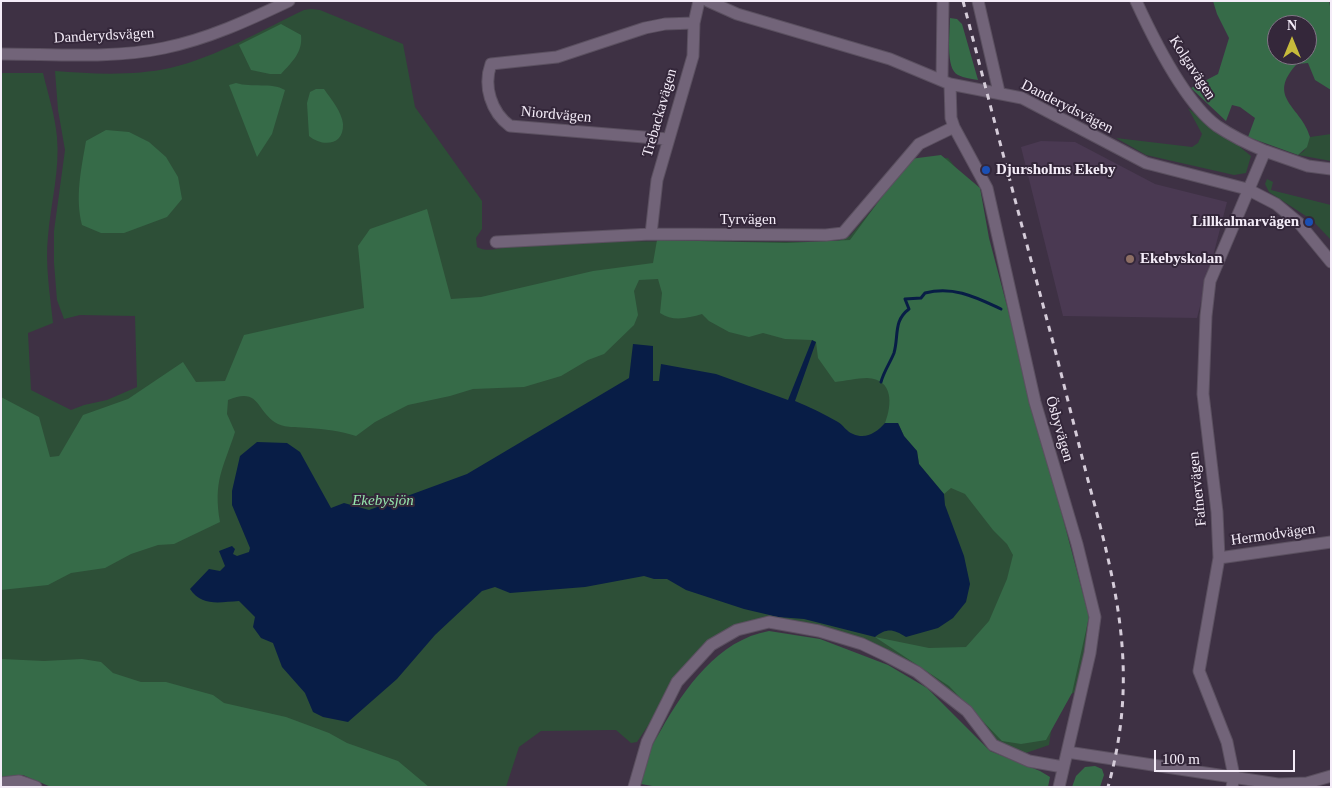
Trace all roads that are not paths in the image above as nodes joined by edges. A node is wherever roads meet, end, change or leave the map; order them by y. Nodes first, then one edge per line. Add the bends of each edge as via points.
1 (699, 1) edge
2 (708, 1) edge
3 (943, 1) edge
4 (978, 1) edge
5 (1136, 1) edge
6 (284, 2) edge
7 (725, 5) edge
8 (694, 22) junction
9 (1, 54) edge
10 (946, 82) junction
11 (999, 92) junction
12 (954, 127) junction
13 (668, 139) junction
14 (1265, 151) junction
15 (1331, 169) edge
16 (1248, 188) junction
17 (650, 234) junction
18 (496, 242) dead end
19 (1331, 262) edge
20 (1331, 542) edge
21 (1219, 558) junction
22 (1067, 752) junction
23 (1064, 767) junction
24 (1331, 776) edge
25 (1233, 781) edge
26 (1, 783) edge
27 (1310, 785) edge
28 (36, 787) edge
29 (634, 787) edge
30 (1059, 787) edge

1 - 8 street, Trebackavägen
2 - 7 street, Danderydsvägen
3 - 10 street, Ösbyvägen
4 - 11 street
5 - 14 street, Kolgavägen via 1168,62 1196,104 1216,125
6 - 9 street, Danderydsvägen via 235,26 164,48 132,53
7 - 10 street, Danderydsvägen via 774,26 872,53
8 - 13 street, Trebackavägen via 692,56
8 - 13 street, Niordvägen via 645,28 557,58 491,64 487,77 493,104 499,116 510,126
10 - 11 street, Danderydsvägen
10 - 12 street, Ösbyvägen
11 - 16 street, Danderydsvägen via 1022,98 1146,163
12 - 17 street, Tyrvägen via 919,144 843,233 826,236
12 - 22 street, Ösbyvägen via 987,188 1035,402 1084,568 1095,617
13 - 17 street, Trebackavägen via 657,180
14 - 15 street via 1308,166
14 - 16 street
16 - 19 street, Danderydsvägen via 1299,222
16 - 21 street, Fafnervägen via 1210,281 1206,316 1204,394
17 - 18 street, Tyrvägen
20 - 21 street, Hermodvägen
21 - 25 street, Fafnervägen via 1199,671 1227,742
22 - 23 street, Ösbyvägen
22 - 25 street
23 - 29 street via 1029,761 993,745 967,711 917,672 885,655 862,644 818,631 769,622 737,630 711,645 677,682 647,742
23 - 30 street, Ösbyvägen
24 - 27 street
25 - 27 street
26 - 28 street via 18,781

